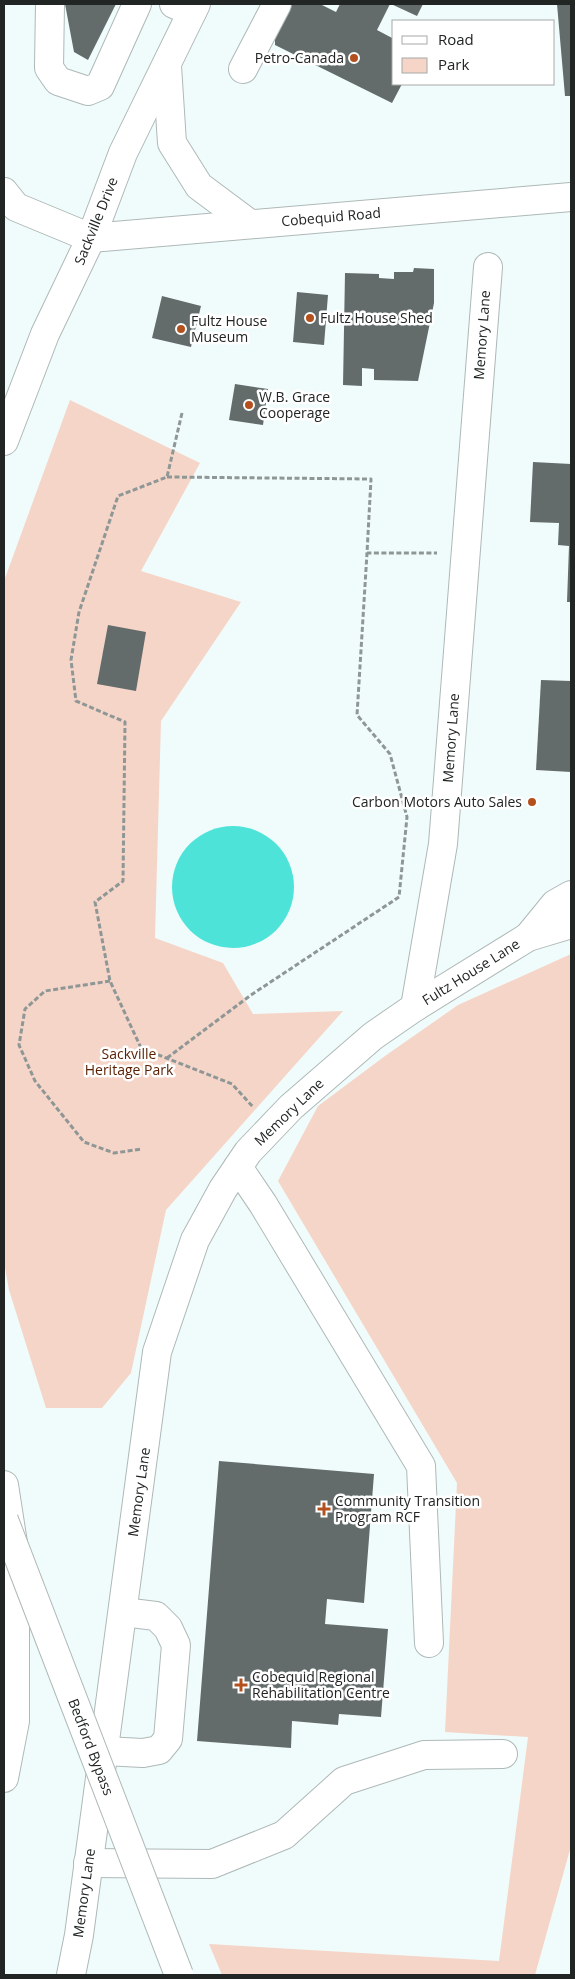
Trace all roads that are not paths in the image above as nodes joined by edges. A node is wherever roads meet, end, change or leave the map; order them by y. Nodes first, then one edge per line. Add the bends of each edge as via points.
1 (50, 4) edge
2 (136, 4) edge
3 (277, 4) edge
4 (187, 7) edge
5 (166, 64) junction
6 (243, 69) dead end
7 (4, 192) edge
8 (571, 197) edge
9 (250, 224) junction
10 (91, 238) junction
11 (488, 267) dead end
12 (4, 441) edge
13 (571, 895) edge
14 (571, 924) edge
15 (528, 937) junction
16 (415, 1007) junction
17 (238, 1167) junction
18 (4, 1485) edge
19 (4, 1520) edge
20 (123, 1612) junction
21 (429, 1643) dead end
22 (104, 1751) junction
23 (503, 1754) dead end
24 (4, 1778) edge
25 (88, 1862) junction
26 (72, 1975) edge
27 (179, 1975) edge

1 - 2 main road via 49,68 58,81 88,91 100,86
3 - 6 main road
4 - 5 main road, Sackville Drive
5 - 9 main road via 172,144 199,186
5 - 10 main road, Sackville Drive via 123,153
7 - 10 main road via 16,206
8 - 9 main road, Cobequid Road
9 - 10 main road, Cobequid Road
10 - 12 main road, Sackville Drive via 45,334
11 - 16 main road, Memory Lane via 443,844
13 - 15 main road, Fultz House Lane via 555,904
14 - 15 main road, Fultz House Lane
15 - 16 main road, Fultz House Lane
16 - 17 main road, Memory Lane via 373,1036 291,1107
17 - 20 main road, Memory Lane via 222,1189 195,1240 157,1352
17 - 21 main road via 421,1466
18 - 24 main road via 15,1556 15,1721
19 - 27 main road, Bedford Bypass, bridge
20 - 22 main road, Memory Lane
20 - 22 main road via 156,1616 168,1628 176,1645 168,1739 159,1750 143,1753
22 - 25 main road, Memory Lane
23 - 25 main road via 424,1755 344,1781 284,1835 212,1864
25 - 26 main road, Memory Lane

